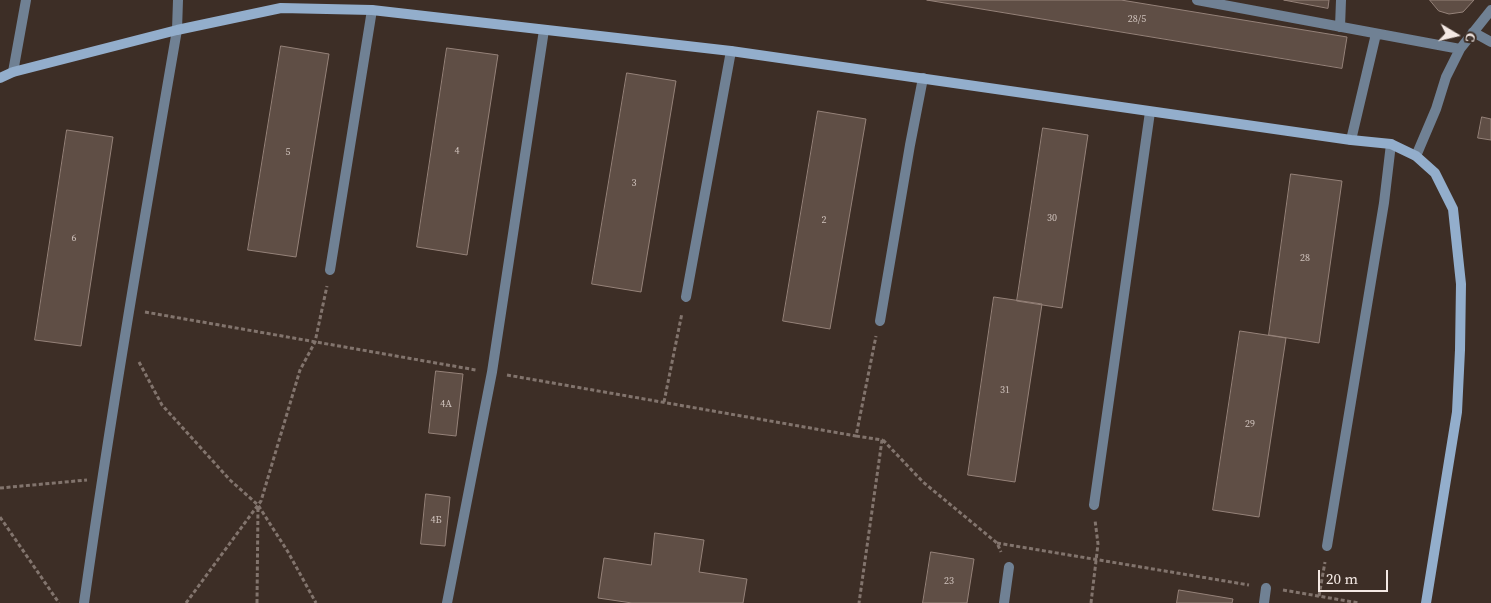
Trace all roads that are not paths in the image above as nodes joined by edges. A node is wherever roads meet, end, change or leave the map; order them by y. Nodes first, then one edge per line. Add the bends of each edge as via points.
1 (26, 0) edge
2 (178, 0) edge
3 (1197, 0) edge
4 (1341, 0) edge
5 (372, 10) junction
6 (1491, 10) edge
7 (1340, 27) junction
8 (176, 30) junction
9 (544, 30) junction
10 (1473, 32) junction
11 (1376, 34) junction
12 (1491, 42) edge
13 (1460, 49) junction
14 (730, 51) junction
15 (13, 72) junction
16 (0, 78) edge
17 (923, 78) junction
18 (1150, 112) junction
19 (1351, 140) junction
20 (1391, 144) junction
21 (1416, 156) junction
22 (330, 270) road end
23 (686, 297) road end
24 (880, 321) road end
25 (1094, 505) road end
26 (1327, 546) road end
27 (1009, 567) road end
28 (1266, 588) road end
29 (84, 603) edge
30 (447, 603) edge
31 (1004, 603) edge
32 (1264, 603) edge
33 (1426, 603) edge

1 - 15 lane
2 - 8 lane
3 - 7 lane
4 - 7 lane
5 - 8 street via 281,8
5 - 9 street
5 - 22 lane
6 - 10 lane
7 - 11 lane
8 - 15 street
8 - 29 lane
9 - 14 street
9 - 30 lane via 492,372
10 - 12 lane
10 - 13 lane
11 - 13 lane
11 - 19 lane
13 - 21 lane
14 - 17 street
14 - 23 lane
15 - 16 street
17 - 18 street
17 - 24 lane
18 - 19 street
18 - 25 lane
19 - 20 street
20 - 21 street
20 - 26 lane
21 - 33 street via 1435,173 1453,209 1461,284 1457,412
27 - 31 lane
28 - 32 lane

